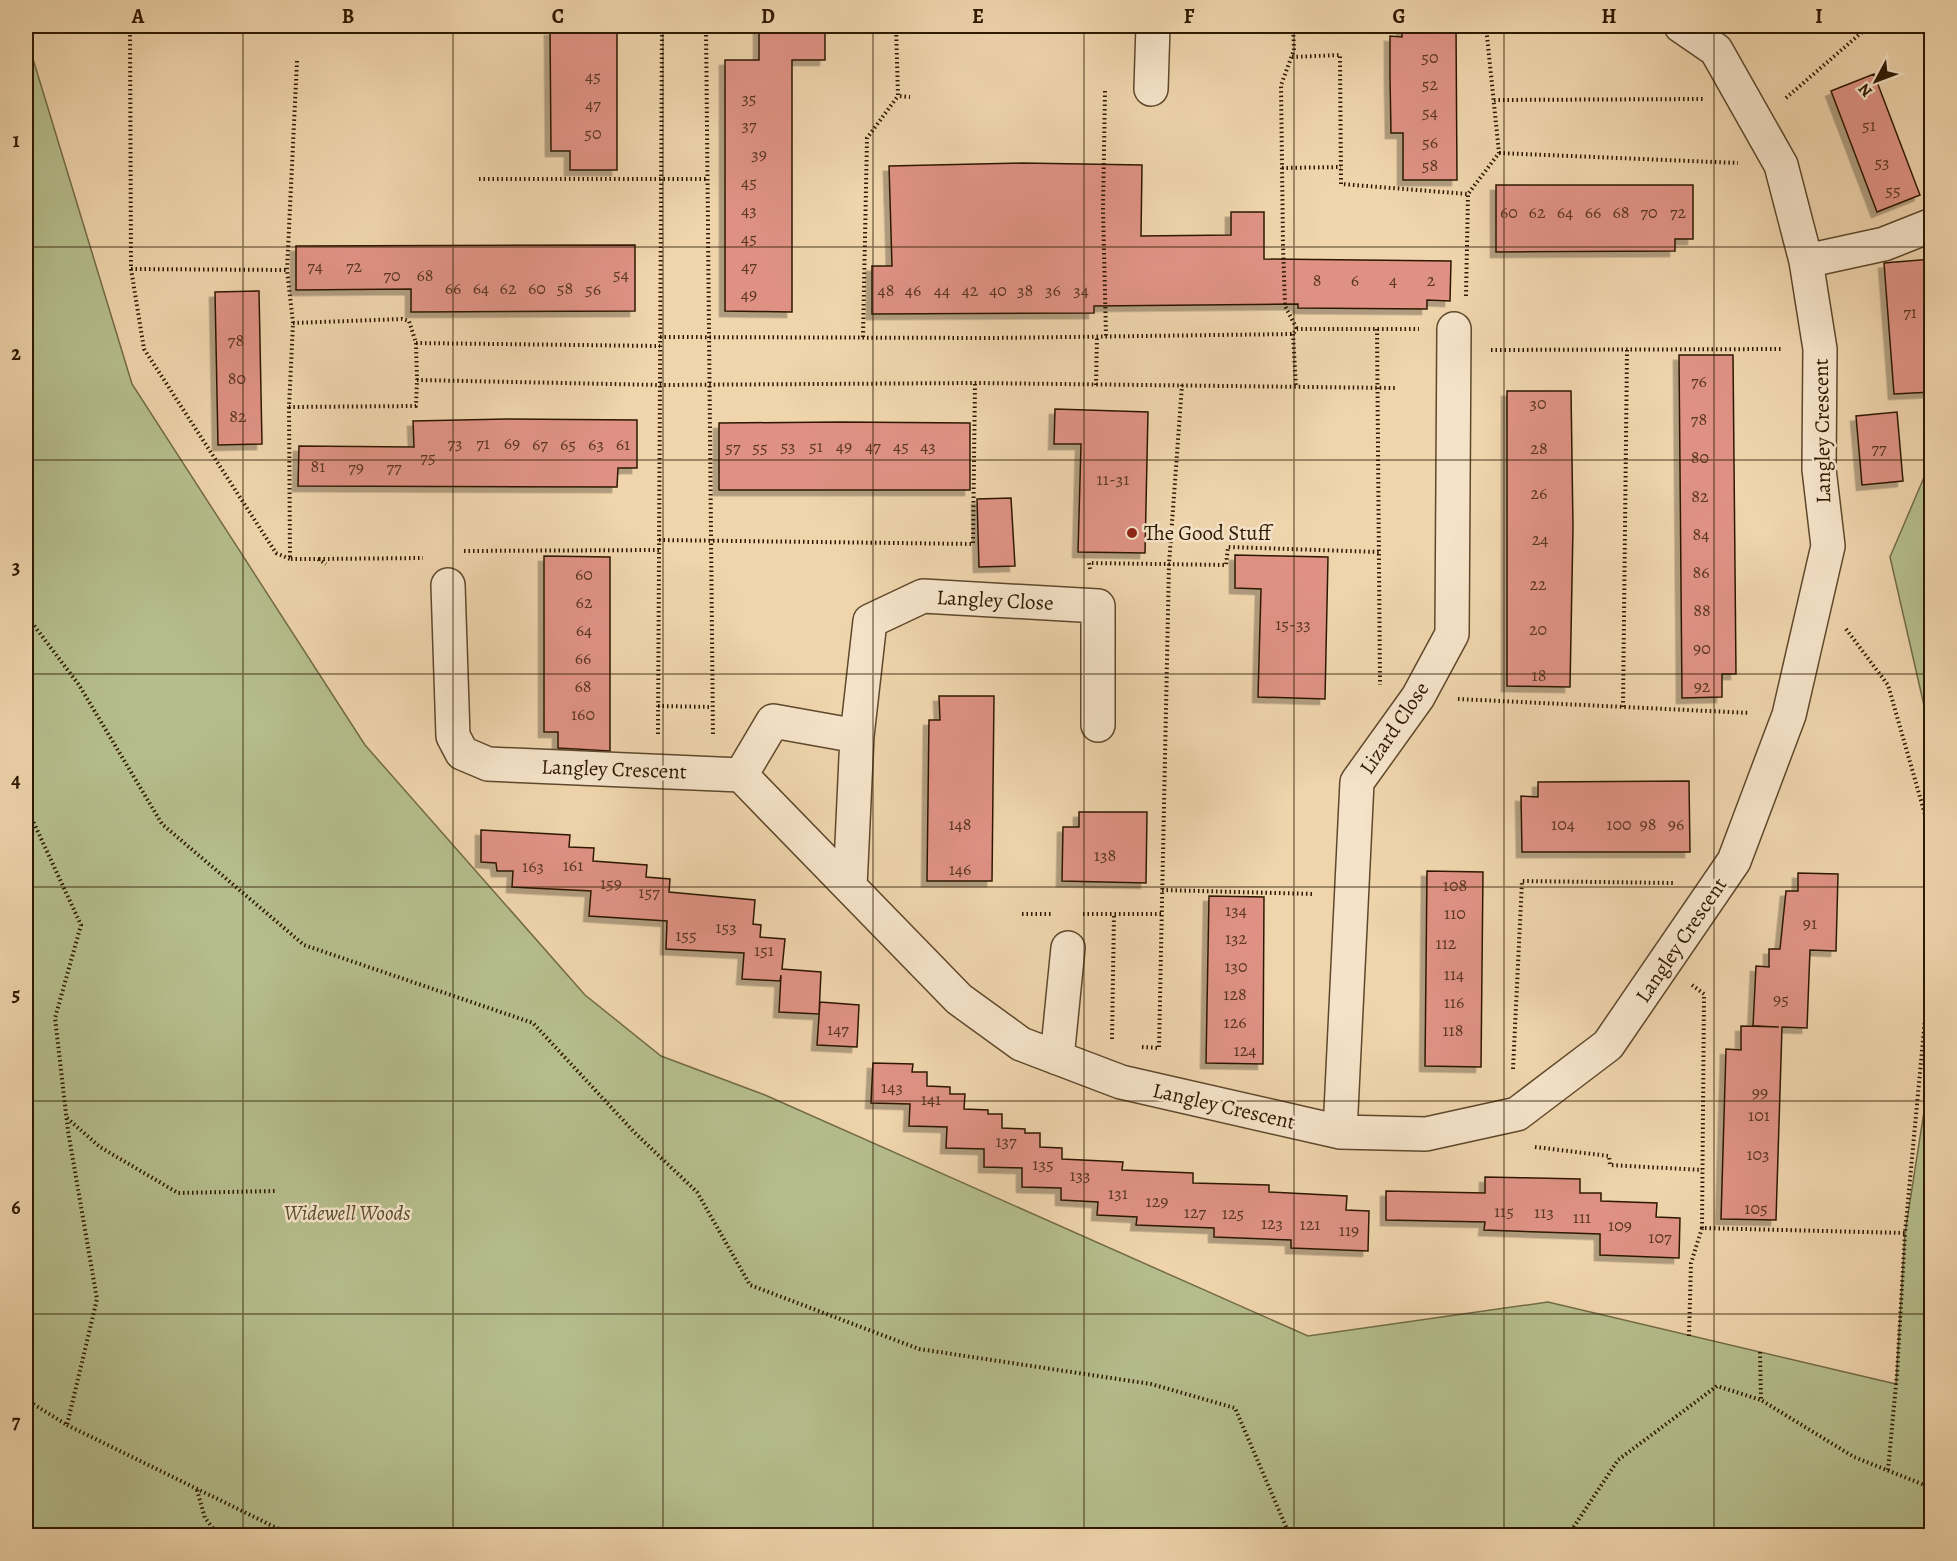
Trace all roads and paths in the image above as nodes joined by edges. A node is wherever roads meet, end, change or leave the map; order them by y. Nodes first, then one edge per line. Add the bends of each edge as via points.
1 (130, 26) edge
2 (662, 26) edge
3 (706, 26) edge
4 (896, 26) edge
5 (1153, 26) edge
6 (1293, 26) edge
7 (1486, 26) edge
8 (1681, 26) edge
9 (1869, 26) edge
10 (1292, 57) junction
11 (297, 61) dead end
12 (1150, 89) dead end
13 (1105, 91) dead end
14 (898, 96) junction
15 (910, 97) dead end
16 (1669, 99) dead end
17 (1494, 100) junction
18 (1756, 121) junction
19 (1499, 153) junction
20 (1700, 162) dead end
21 (1341, 167) junction
22 (1282, 168) junction
23 (661, 177) junction
24 (479, 179) dead end
25 (708, 179) junction
26 (1468, 194) junction
27 (1932, 225) edge
28 (1806, 261) junction
29 (131, 269) junction
30 (287, 270) junction
31 (293, 323) junction
32 (1297, 329) junction
33 (1377, 329) junction
34 (1293, 334) junction
35 (1097, 336) junction
36 (1106, 336) junction
37 (660, 337) junction
38 (709, 338) junction
39 (863, 338) junction
40 (1454, 340) junction
41 (416, 343) junction
42 (660, 346) junction
43 (1820, 349) junction
44 (1627, 350) junction
45 (417, 380) junction
46 (975, 383) junction
47 (710, 384) junction
48 (660, 385) junction
49 (1096, 385) junction
50 (1182, 386) junction
51 (1296, 387) junction
52 (1377, 388) junction
53 (1396, 388) dead end
54 (289, 407) junction
55 (711, 539) junction
56 (659, 540) junction
57 (659, 550) junction
58 (1379, 552) junction
59 (290, 559) junction
60 (318, 559) junction
61 (326, 564) dead end
62 (1169, 564) junction
63 (449, 571) junction
64 (1816, 590) junction
65 (1098, 606) junction
66 (26, 615) edge
67 (1380, 691) dead end
68 (1418, 697) junction
69 (658, 706) junction
70 (712, 707) junction
71 (1623, 707) junction
72 (1789, 715) junction
73 (1098, 725) dead end
74 (857, 736) junction
75 (657, 771) junction
76 (727, 774) junction
77 (26, 806) edge
78 (1932, 839) edge
79 (1719, 884) junction
80 (850, 887) junction
81 (1162, 890) junction
82 (1352, 896) junction
83 (1114, 914) dead end
84 (1134, 914) dead end
85 (1162, 914) junction
86 (1932, 944) edge
87 (1068, 948) dead end
88 (1664, 964) junction
89 (1112, 1030) dead end
90 (1136, 1047) dead end
91 (1057, 1058) junction
92 (1511, 1115) junction
93 (66, 1118) junction
94 (1340, 1132) junction
95 (1550, 1149) dead end
96 (1702, 1170) junction
97 (276, 1191) dead end
98 (1702, 1228) junction
99 (1905, 1233) junction
100 (1689, 1336) dead end
101 (1760, 1352) dead end
102 (26, 1393) edge
103 (1761, 1400) junction
104 (67, 1425) junction
105 (1888, 1470) junction
106 (1932, 1488) edge
107 (197, 1490) junction
108 (219, 1536) edge
109 (293, 1536) edge
110 (1290, 1536) edge
111 (1573, 1536) edge

1 - 29 path
2 - 23 path
3 - 25 path
4 - 14 path
5 - 12 street
6 - 10 path
7 - 17 path
8 - 18 street, Langley Crescent via 1716,50
9 - 18 path
10 - 21 path via 1340,55
10 - 22 path via 1281,85
11 - 30 path
13 - 36 path
14 - 15 path
14 - 39 path via 867,138
16 - 17 path
17 - 19 path
18 - 28 street, Langley Crescent via 1781,165
19 - 20 path
19 - 26 path
21 - 22 path
21 - 26 path via 1341,184
22 - 32 path via 1285,306
23 - 24 path
23 - 25 path
23 - 37 path
25 - 38 path
26 - 40 path via 1466,329
27 - 28 street via 1884,244
28 - 43 street, Langley Crescent
29 - 30 path
29 - 59 path via 144,349 276,553
30 - 31 path
31 - 41 path via 402,319 409,321
31 - 54 path
32 - 33 path
32 - 34 path
33 - 40 path
33 - 52 path
34 - 36 path
34 - 51 path
35 - 36 path
35 - 39 path
35 - 49 path
37 - 38 path
37 - 42 path
38 - 39 path
38 - 47 path
40 - 44 path
40 - 68 street, Lizard Close via 1452,634
41 - 42 path
41 - 45 path
42 - 48 path
43 - 44 path
43 - 64 street, Langley Crescent via 1819,469 1828,546
44 - 71 path
45 - 48 path
45 - 54 path via 416,406
46 - 47 path
46 - 49 path
46 - 55 path via 973,544
47 - 48 path
47 - 55 path
48 - 56 path
49 - 50 path
50 - 51 path
50 - 62 path
51 - 52 path
52 - 53 path
52 - 58 path
54 - 59 path
55 - 56 path
55 - 70 path
56 - 57 path
57 - 63 path via 451,551
57 - 69 path
58 - 62 path via 1228,547 1226,565
58 - 67 path
59 - 60 path
60 - 61 path
60 - 63 path
62 - 65 path via 1089,563
62 - 81 path
63 - 75 street, Langley Crescent via 453,736 462,753 488,764
64 - 72 street, Langley Crescent
64 - 78 path via 1888,685
65 - 73 street
65 - 74 street, Langley Close via 923,596 870,621
66 - 110 path via 79,685 162,824 304,945 533,1023 635,1133 697,1192 750,1285 919,1348 1151,1384 1235,1408
68 - 71 path
68 - 82 street, Lizard Close via 1357,782
69 - 70 path
69 - 75 path
70 - 76 path
71 - 72 path
72 - 79 street, Langley Crescent via 1734,861
74 - 76 street via 773,721
74 - 80 street
75 - 76 street, Langley Crescent
76 - 80 street, Langley Crescent
77 - 93 path via 81,925 55,1018
79 - 88 street, Langley Crescent
79 - 92 path via 1522,881
80 - 91 street, Langley Crescent via 959,999 1021,1044
81 - 82 path
81 - 85 path
82 - 94 street, Lizard Close
83 - 89 path
84 - 85 path
85 - 90 path via 1159,1048
86 - 99 path
87 - 91 street
88 - 92 street, Langley Crescent via 1608,1045
88 - 96 path via 1704,994
91 - 94 street, Langley Crescent via 1121,1082
92 - 94 street, Langley Crescent via 1426,1134
93 - 97 path via 100,1147 178,1193
93 - 104 path via 98,1299
95 - 96 path via 1609,1156 1610,1165
96 - 98 path
98 - 99 path
98 - 100 path via 1691,1263
99 - 105 path
101 - 103 path
102 - 104 path via 30,1402
103 - 105 path via 1854,1457
103 - 111 path via 1717,1386 1618,1460 1573,1528
104 - 107 path
105 - 106 path
107 - 108 path via 205,1518
107 - 109 path

